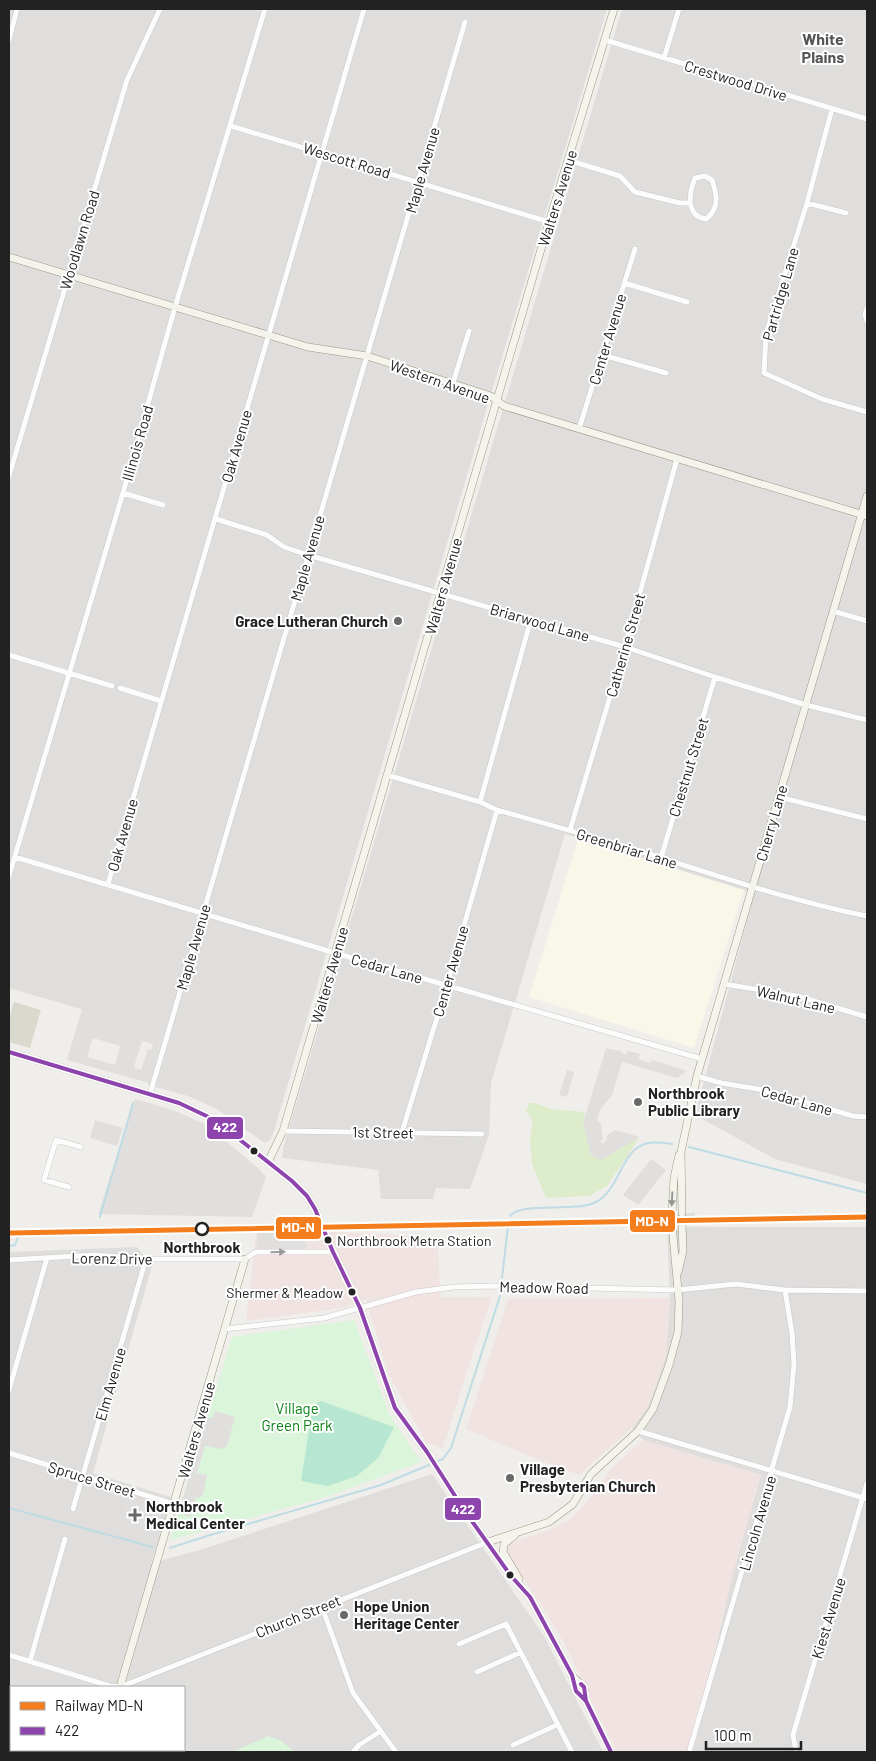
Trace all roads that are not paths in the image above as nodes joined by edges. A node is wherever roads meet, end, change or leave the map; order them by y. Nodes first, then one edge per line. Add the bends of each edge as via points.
1 (17, 9) edge
2 (160, 9) edge
3 (265, 9) edge
4 (364, 9) edge
5 (614, 9) edge
6 (679, 9) edge
7 (465, 22) dead end
8 (9, 38) edge
9 (604, 40) junction
10 (664, 58) junction
11 (832, 109) junction
12 (867, 119) edge
13 (231, 126) junction
14 (321, 152) junction
15 (568, 160) junction
16 (418, 181) junction
17 (690, 203) junction
18 (807, 203) junction
19 (846, 213) dead end
20 (549, 222) junction
21 (635, 249) dead end
22 (9, 257) edge
23 (68, 275) junction
24 (624, 283) junction
25 (687, 302) dead end
26 (175, 307) junction
27 (867, 308) edge
28 (867, 321) edge
29 (469, 331) dead end
30 (268, 335) junction
31 (603, 355) junction
32 (367, 356) junction
33 (666, 373) dead end
34 (453, 383) junction
35 (498, 400) junction
36 (867, 412) edge
37 (579, 429) junction
38 (677, 459) junction
39 (9, 476) edge
40 (123, 493) junction
41 (867, 496) edge
42 (163, 505) dead end
43 (865, 515) edge
44 (216, 519) junction
45 (308, 555) junction
46 (440, 594) junction
47 (833, 612) junction
48 (531, 619) junction
49 (867, 621) edge
50 (625, 647) junction
51 (9, 655) edge
52 (69, 673) junction
53 (715, 677) junction
54 (112, 686) dead end
55 (120, 688) dead end
56 (161, 701) junction
57 (806, 704) junction
58 (867, 720) edge
59 (388, 775) junction
60 (779, 797) junction
61 (480, 802) junction
62 (497, 810) junction
63 (867, 819) edge
64 (570, 830) junction
65 (14, 857) junction
66 (661, 858) junction
67 (9, 876) edge
68 (108, 884) junction
69 (752, 888) junction
70 (203, 913) junction
71 (867, 916) edge
72 (335, 953) junction
73 (724, 984) junction
74 (447, 986) junction
75 (867, 1017) edge
76 (9, 1053) edge
77 (702, 1059) junction
78 (697, 1076) junction
79 (150, 1094) junction
80 (867, 1117) edge
81 (283, 1131) junction
82 (402, 1132) junction
83 (482, 1134) dead end
84 (81, 1147) dead end
85 (680, 1152) junction
86 (268, 1162) junction
87 (69, 1187) dead end
88 (672, 1213) dead end
89 (682, 1213) dead end
90 (682, 1224) dead end
91 (672, 1225) dead end
92 (333, 1252) junction
93 (47, 1258) junction
94 (146, 1259) junction
95 (245, 1259) junction
96 (9, 1260) edge
97 (677, 1279) junction
98 (677, 1290) junction
99 (785, 1290) junction
100 (867, 1291) edge
101 (360, 1308) junction
102 (225, 1329) junction
103 (9, 1390) edge
104 (638, 1431) junction
105 (9, 1453) edge
106 (772, 1471) junction
107 (84, 1476) junction
108 (867, 1483) edge
109 (866, 1499) edge
110 (174, 1504) junction
111 (73, 1509) dead end
112 (521, 1530) junction
113 (64, 1539) dead end
114 (488, 1542) junction
115 (530, 1597) junction
116 (322, 1606) junction
117 (459, 1644) dead end
118 (519, 1653) junction
119 (9, 1655) edge
120 (30, 1661) junction
121 (477, 1672) dead end
122 (110, 1686) edge
123 (120, 1686) edge
124 (122, 1686) edge
125 (557, 1725) junction
126 (380, 1731) junction
127 (514, 1745) dead end
128 (353, 1752) edge
129 (396, 1752) edge
130 (572, 1752) edge
131 (611, 1752) edge
132 (690, 1752) edge
133 (796, 1752) edge

1 - 8 street
2 - 23 street, Woodlawn Road via 127,80
3 - 13 street, Illinois Road
4 - 14 street, Oak Avenue
5 - 9 street, Walters Avenue
6 - 10 street
7 - 16 street, Maple Avenue
9 - 10 street, Crestwood Drive
9 - 15 street, Walters Avenue
10 - 11 street, Crestwood Drive
11 - 12 street, Crestwood Drive
11 - 18 street, Partridge Lane
13 - 14 street, Wescott Road
13 - 26 street, Illinois Road
14 - 16 street, Wescott Road
14 - 30 street, Oak Avenue
15 - 17 street via 620,176 635,192
15 - 20 street, Walters Avenue
16 - 20 street, Wescott Road
16 - 32 street, Maple Avenue
17 - 17 street via 695,178 705,176 712,180 717,198 712,215 706,219 699,218 692,213
18 - 19 street
18 - 36 street, Partridge Lane via 766,334 764,373 822,399
20 - 35 street, Walters Avenue
21 - 24 street, Center Avenue
22 - 23 street, Western Avenue
23 - 26 street, Western Avenue
23 - 39 street, Woodlawn Road
24 - 25 street
24 - 31 street, Center Avenue
26 - 30 street, Western Avenue
26 - 40 street, Illinois Road
27 - 28 street
29 - 34 street
30 - 32 street, Western Avenue via 308,347
30 - 44 street, Oak Avenue
31 - 33 street
31 - 37 street, Center Avenue
32 - 34 street, Western Avenue
32 - 45 street, Maple Avenue
34 - 35 street, Western Avenue
35 - 37 street, Western Avenue via 504,406
35 - 46 street, Walters Avenue
37 - 38 street, Western Avenue
38 - 43 street, Western Avenue
38 - 50 street, Catherine Street
40 - 42 street
40 - 52 street, Illinois Road
41 - 43 street, Cherry Lane
43 - 47 street, Cherry Lane
44 - 45 street, Briarwood Lane via 267,536 284,547
44 - 56 street, Oak Avenue
45 - 46 street, Briarwood Lane
45 - 70 street, Maple Avenue
46 - 48 street, Briarwood Lane
46 - 59 street, Walters Avenue
47 - 49 street
47 - 57 street, Cherry Lane
48 - 50 street, Briarwood Lane
48 - 61 street
50 - 53 street, Briarwood Lane
50 - 64 street, Catherine Street
51 - 52 street
52 - 54 street
52 - 65 street, Illinois Road
53 - 57 street, Briarwood Lane
53 - 66 street, Chestnut Street
55 - 56 street
56 - 68 street, Oak Avenue
57 - 58 street, Briarwood Lane
57 - 60 street, Cherry Lane
59 - 61 street, Greenbriar Lane
59 - 72 street, Walters Avenue
60 - 63 street
60 - 69 street, Cherry Lane
61 - 62 street, Greenbriar Lane
62 - 64 street, Greenbriar Lane
62 - 74 street, Center Avenue
64 - 66 street, Greenbriar Lane
65 - 67 street, Illinois Road
65 - 68 street, Cedar Lane
66 - 69 street, Greenbriar Lane
68 - 70 street, Cedar Lane
69 - 71 street, Greenbriar Lane
69 - 73 street, Cherry Lane
70 - 72 street, Cedar Lane
70 - 79 street, Maple Avenue
72 - 74 street, Cedar Lane
72 - 81 street, Walters Avenue
73 - 75 street, Walnut Lane via 797,996
73 - 77 street, Cherry Lane
74 - 77 street, Cedar Lane
74 - 82 street, Center Avenue
76 - 79 street
77 - 78 street, Cherry Lane
78 - 80 street, Cedar Lane
78 - 85 street, Cherry Lane
79 - 86 street via 215,1120
81 - 82 street, 1st Street
81 - 86 street, Walters Avenue
82 - 83 street, 1st Street
84 - 87 street via 56,1140 44,1180
85 -> 88 street, Cherry Lane via 674,1178
85 - 89 street, Cherry Lane
86 - 92 street via 307,1196
90 - 97 street via 683,1251
91 - 97 street
95 -> 92 street, Lorenz Drive via 256,1252
92 - 101 street
93 - 94 street, Lorenz Drive via 94,1255
93 - 96 street, Lorenz Drive
93 - 103 street
94 - 95 street, Lorenz Drive
94 - 107 street, Elm Avenue
95 - 102 street, Walters Avenue
97 - 98 street
98 - 99 street, Meadow Road via 736,1284
98 - 101 street, Meadow Road via 510,1286 449,1288 416,1292
98 - 104 street via 678,1332 669,1365 653,1409
99 - 100 street, Meadow Road
99 - 106 street, Lincoln Avenue via 794,1364 790,1407
101 - 102 street, Meadow Road via 324,1318
101 - 114 street via 395,1408
102 - 110 street, Walters Avenue
104 - 106 street
104 - 112 street, Church Street via 590,1474 573,1504 549,1522
105 - 107 street, Spruce Street
106 - 109 street
106 - 132 street, Lincoln Avenue
107 - 110 street, Spruce Street
107 - 111 street, Elm Avenue
108 - 109 street, Kiest Avenue
109 - 133 street, Kiest Avenue via 794,1733
110 - 123 street, Walters Avenue
112 - 114 street, Church Street
112 - 115 street via 504,1544 503,1552
113 - 120 street
114 - 115 street
114 - 116 street, Church Street
115 - 131 street via 572,1676 584,1687 586,1701
116 - 124 street, Church Street
116 - 126 street via 353,1693
117 - 118 street via 506,1624
118 - 121 street
118 - 125 street
119 - 120 street
120 - 122 street
125 - 127 street
125 - 130 street
126 - 128 street
126 - 129 street

